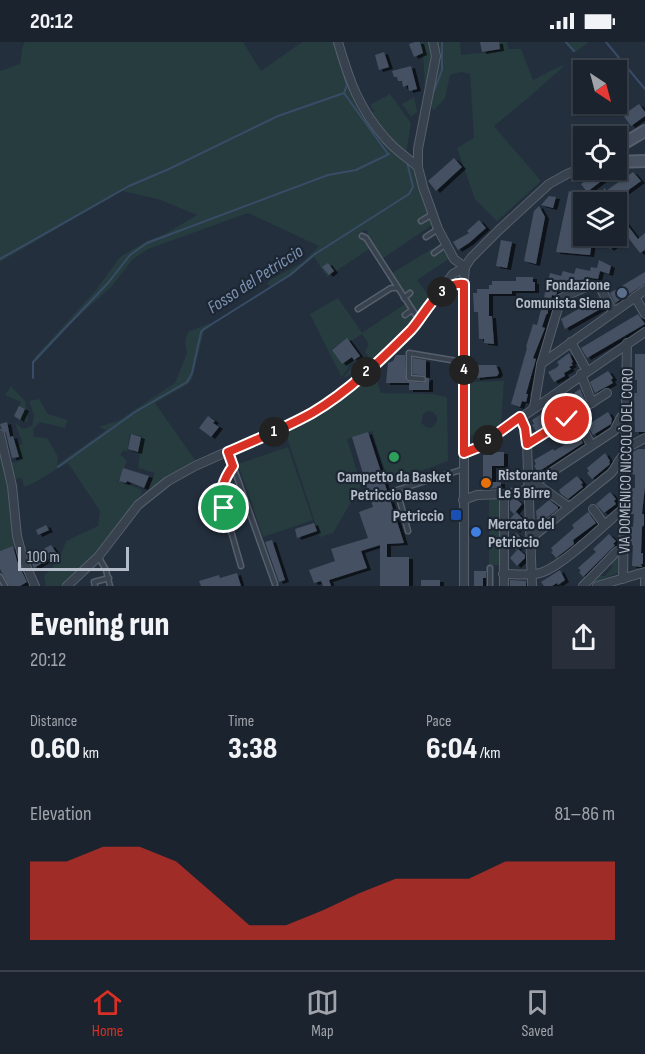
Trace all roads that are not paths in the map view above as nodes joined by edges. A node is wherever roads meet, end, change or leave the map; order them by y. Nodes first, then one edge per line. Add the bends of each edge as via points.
1 (338, 42) edge
2 (433, 42) edge
3 (645, 131) edge
4 (627, 142) edge
5 (645, 161) edge
6 (627, 162) edge
7 (418, 167) junction
8 (573, 172) edge
9 (432, 214) junction
10 (421, 221) dead end
11 (438, 229) junction
12 (362, 236) dead end
13 (426, 237) dead end
14 (446, 245) junction
15 (434, 253) dead end
16 (465, 267) junction
17 (464, 284) junction
18 (397, 288) junction
19 (645, 290) edge
20 (410, 293) dead end
21 (441, 293) junction
22 (634, 297) junction
23 (404, 298) junction
24 (358, 309) dead end
25 (412, 310) junction
26 (613, 311) junction
27 (405, 315) dead end
28 (645, 315) edge
29 (419, 321) junction
30 (645, 332) edge
31 (571, 342) junction
32 (627, 344) junction
33 (464, 362) junction
34 (541, 365) junction
35 (584, 372) junction
36 (423, 379) dead end
37 (607, 393) dead end
38 (592, 402) junction
39 (534, 407) junction
40 (627, 412) junction
41 (520, 417) junction
42 (585, 433) dead end
43 (0, 434) edge
44 (645, 438) edge
45 (527, 444) junction
46 (591, 445) junction
47 (627, 450) junction
48 (228, 452) junction
49 (464, 453) junction
50 (233, 466) junction
51 (464, 469) junction
52 (532, 485) junction
53 (504, 494) junction
54 (464, 500) junction
55 (569, 507) junction
56 (625, 507) junction
57 (593, 509) dead end
58 (604, 524) junction
59 (408, 531) dead end
60 (531, 538) junction
61 (617, 551) dead end
62 (98, 557) junction
63 (241, 566) dead end
64 (490, 568) dead end
65 (645, 572) edge
66 (532, 573) junction
67 (503, 574) junction
68 (0, 577) edge
69 (109, 578) junction
70 (623, 579) junction
71 (645, 580) edge
72 (275, 584) dead end
73 (5, 586) edge
74 (34, 586) edge
75 (67, 586) edge
76 (95, 586) edge
77 (110, 586) edge
78 (464, 586) edge
79 (490, 586) edge
80 (504, 586) edge
81 (532, 586) edge
82 (583, 586) edge
83 (597, 586) edge
84 (645, 586) edge

1 - 7 street via 349,79 368,116 387,140
2 - 7 street via 436,56
3 - 4 street
5 - 6 street
7 - 9 street
8 - 16 street via 539,193 480,247
9 - 10 lane
9 - 11 street
11 - 13 lane
11 - 14 street
12 - 18 lane
14 - 15 lane
14 - 16 street
16 - 17 street
16 - 21 street via 453,274
17 - 21 street via 453,284
17 - 33 street
18 - 23 lane
18 - 24 lane
19 - 22 street
20 - 23 lane
21 - 29 street
22 - 26 street
22 - 28 street
23 - 25 lane
25 - 27 lane
25 - 29 lane
26 - 31 street
26 - 34 street via 596,285 563,296
29 - 48 street via 370,369 320,408
30 - 32 street
31 - 34 street
31 - 35 street
32 - 35 street
32 - 40 street, VIA DOMENICO NICCOLÒ DEL CORO
33 - 36 lane via 409,353 409,378
33 - 49 street
34 - 39 street
35 - 38 street
35 - 39 street
37 - 38 street
38 - 45 street
39 - 41 street
40 - 46 street via 614,431
40 - 47 street, VIA DOMENICO NICCOLÒ DEL CORO
41 - 45 street
41 - 49 street via 479,447
42 - 46 street
43 - 74 street via 12,486 17,536
44 - 47 street
45 - 52 street
46 - 52 street
47 - 55 street via 613,472
47 - 56 street, VIA DOMENICO NICCOLÒ DEL CORO
48 - 50 lane
48 - 62 street via 184,471 149,496
49 - 51 street
50 - 63 lane via 221,496
50 - 72 lane
51 - 54 street
51 - 59 lane via 397,490
52 - 53 street
52 - 55 street
52 - 60 street
53 - 54 street via 477,495
53 - 67 street
54 - 78 street
55 - 60 street
56 - 58 street
56 - 70 street, VIA DOMENICO NICCOLÒ DEL CORO
57 - 58 street
58 - 66 street via 555,566
60 - 66 street
61 - 82 street
62 - 69 lane
62 - 75 street
64 - 79 lane
65 - 70 street
66 - 67 street
66 - 81 street
67 - 80 street
68 - 73 lane
69 - 76 lane via 94,582
69 - 77 lane
70 - 83 street
71 - 84 street

